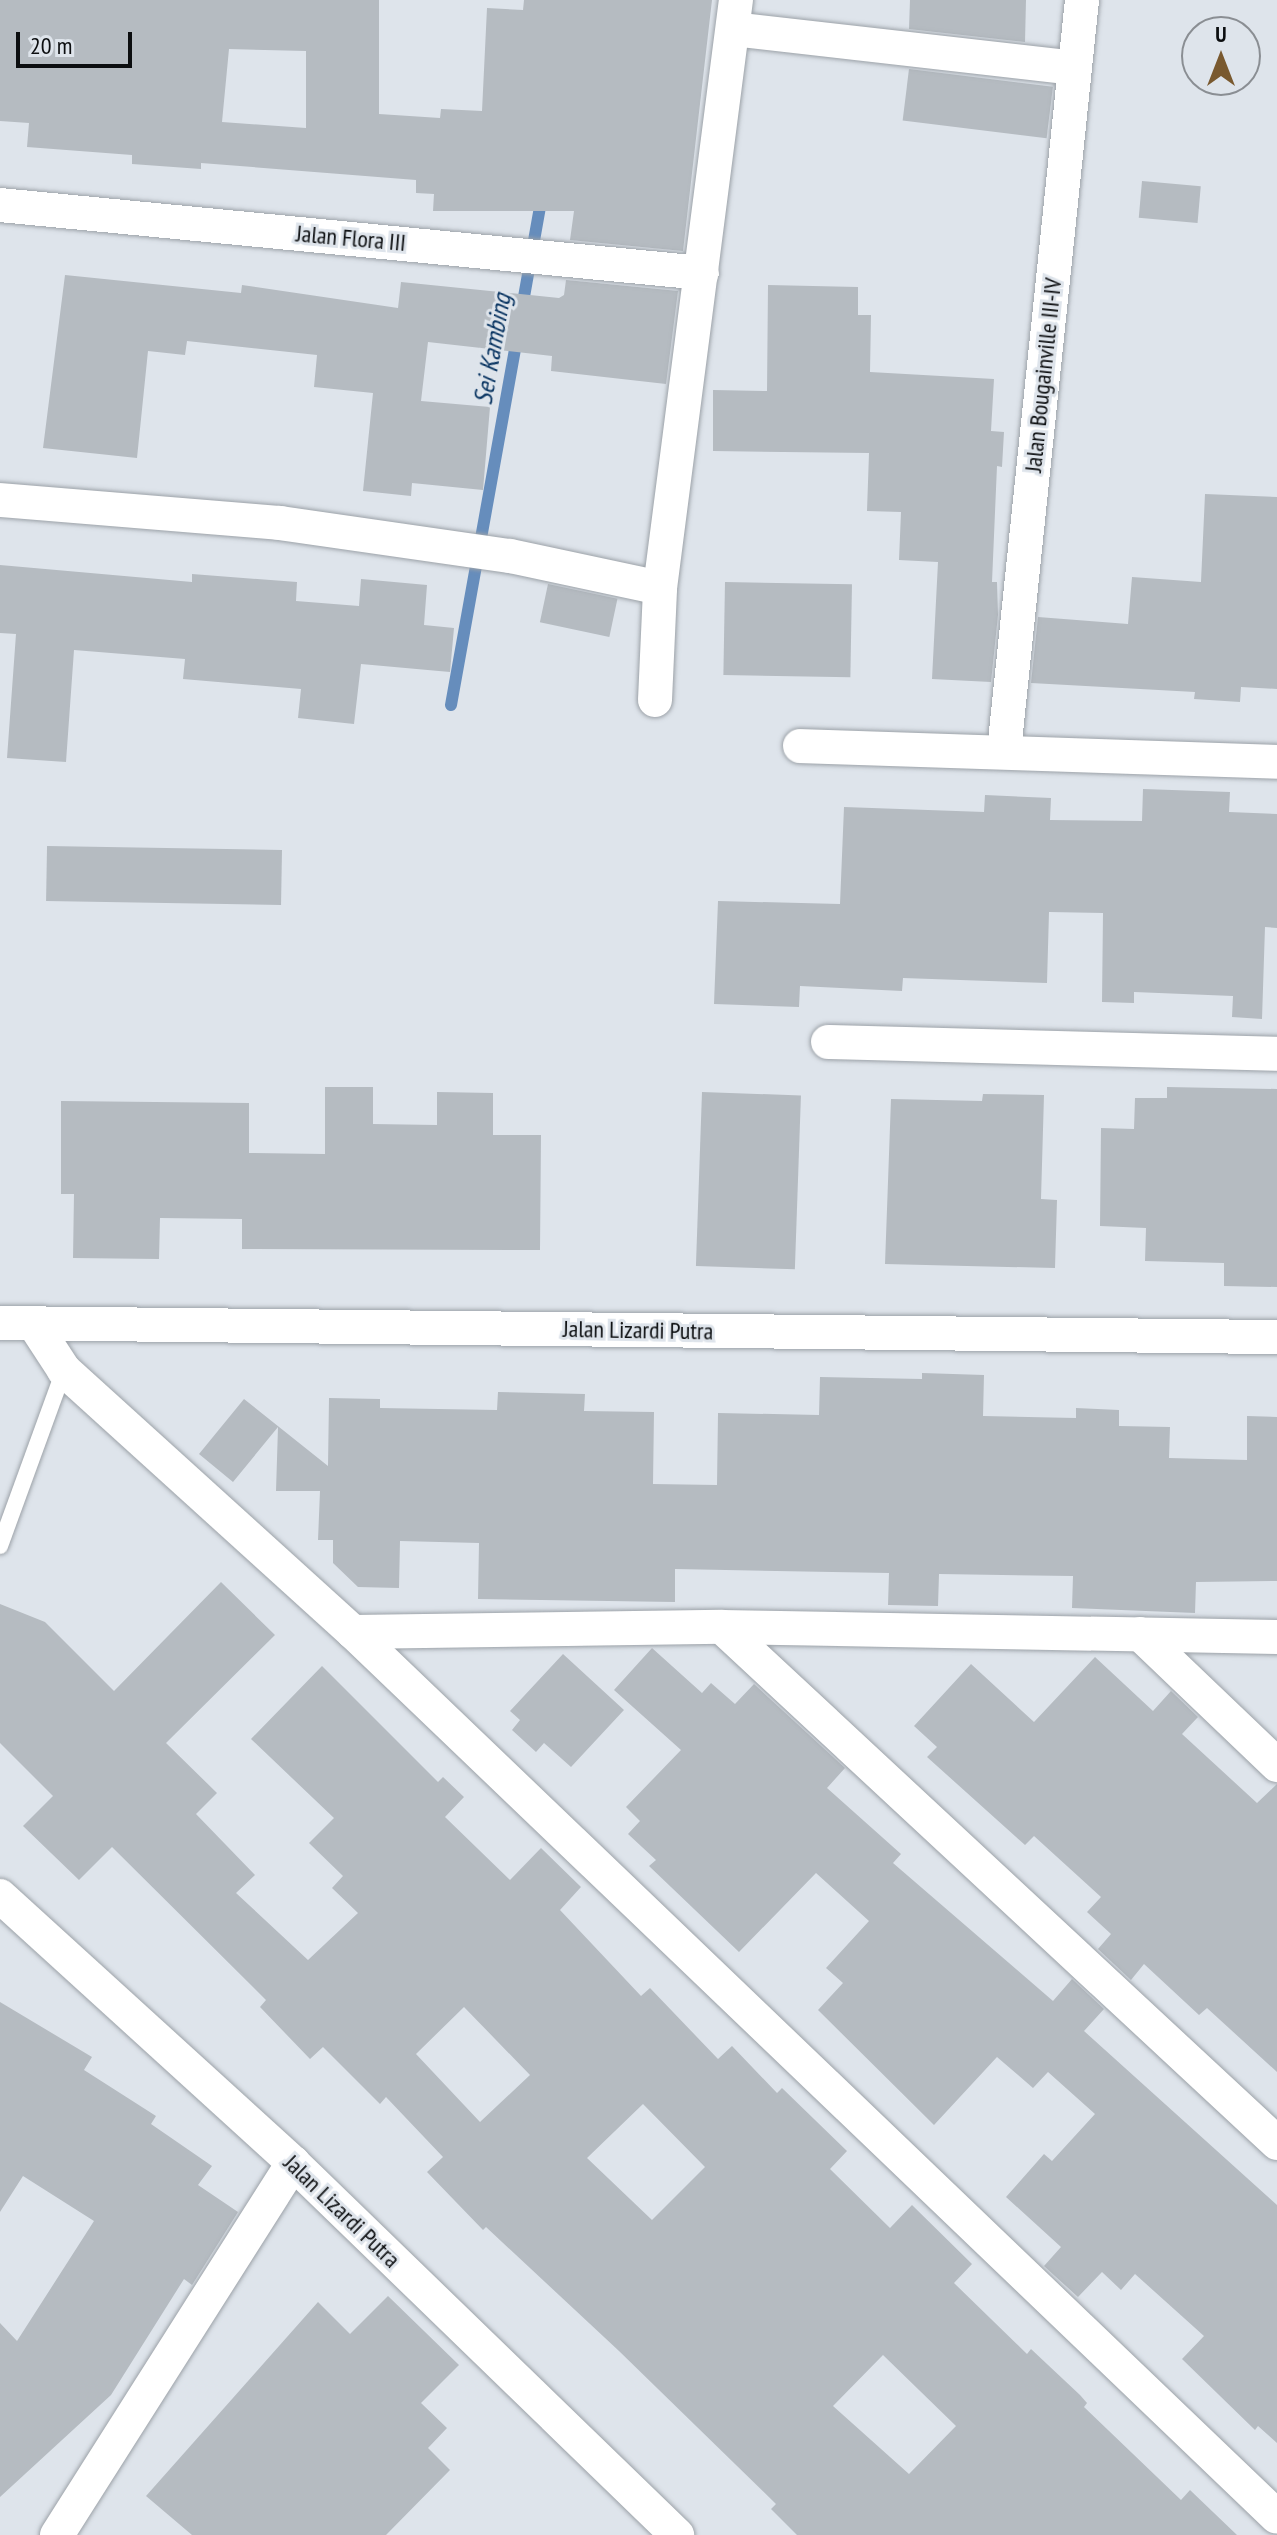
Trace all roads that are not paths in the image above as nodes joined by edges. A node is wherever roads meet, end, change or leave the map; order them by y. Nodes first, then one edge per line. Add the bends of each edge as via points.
1 (1082, 0) edge
2 (734, 15) edge
3 (1074, 68) junction
4 (0, 205) edge
5 (702, 273) junction
6 (0, 500) edge
7 (660, 588) junction
8 (655, 700) dead end
9 (800, 746) dead end
10 (1004, 751) junction
11 (1277, 762) edge
12 (828, 1042) dead end
13 (1277, 1054) edge
14 (0, 1323) edge
15 (34, 1324) junction
16 (1277, 1337) edge
17 (64, 1370) junction
18 (0, 1546) edge
19 (722, 1627) junction
20 (353, 1632) junction
21 (1140, 1634) junction
22 (1277, 1637) edge
23 (1277, 1765) edge
24 (5, 1911) edge
25 (1277, 2143) edge
26 (293, 2163) junction
27 (1277, 2517) edge
28 (67, 2530) edge
29 (677, 2535) edge

1 - 3 street, Jalan Bougainville III-IV
2 - 3 street
2 - 5 street
3 - 10 street, Jalan Bougainville III-IV
4 - 5 street, Jalan Flora III
5 - 7 street
6 - 7 street via 280,523 510,556
7 - 8 street
9 - 10 street
10 - 11 street
12 - 13 street
14 - 15 street, Jalan Lizardi Putra
15 - 16 street, Jalan Lizardi Putra
15 - 17 street
17 - 18 lane
17 - 20 street
19 - 20 street
19 - 21 street
19 - 25 street
20 - 27 street
21 - 22 street
21 - 23 street
24 - 26 street, Jalan Lizardi Putra
26 - 28 street
26 - 29 street, Jalan Lizardi Putra

